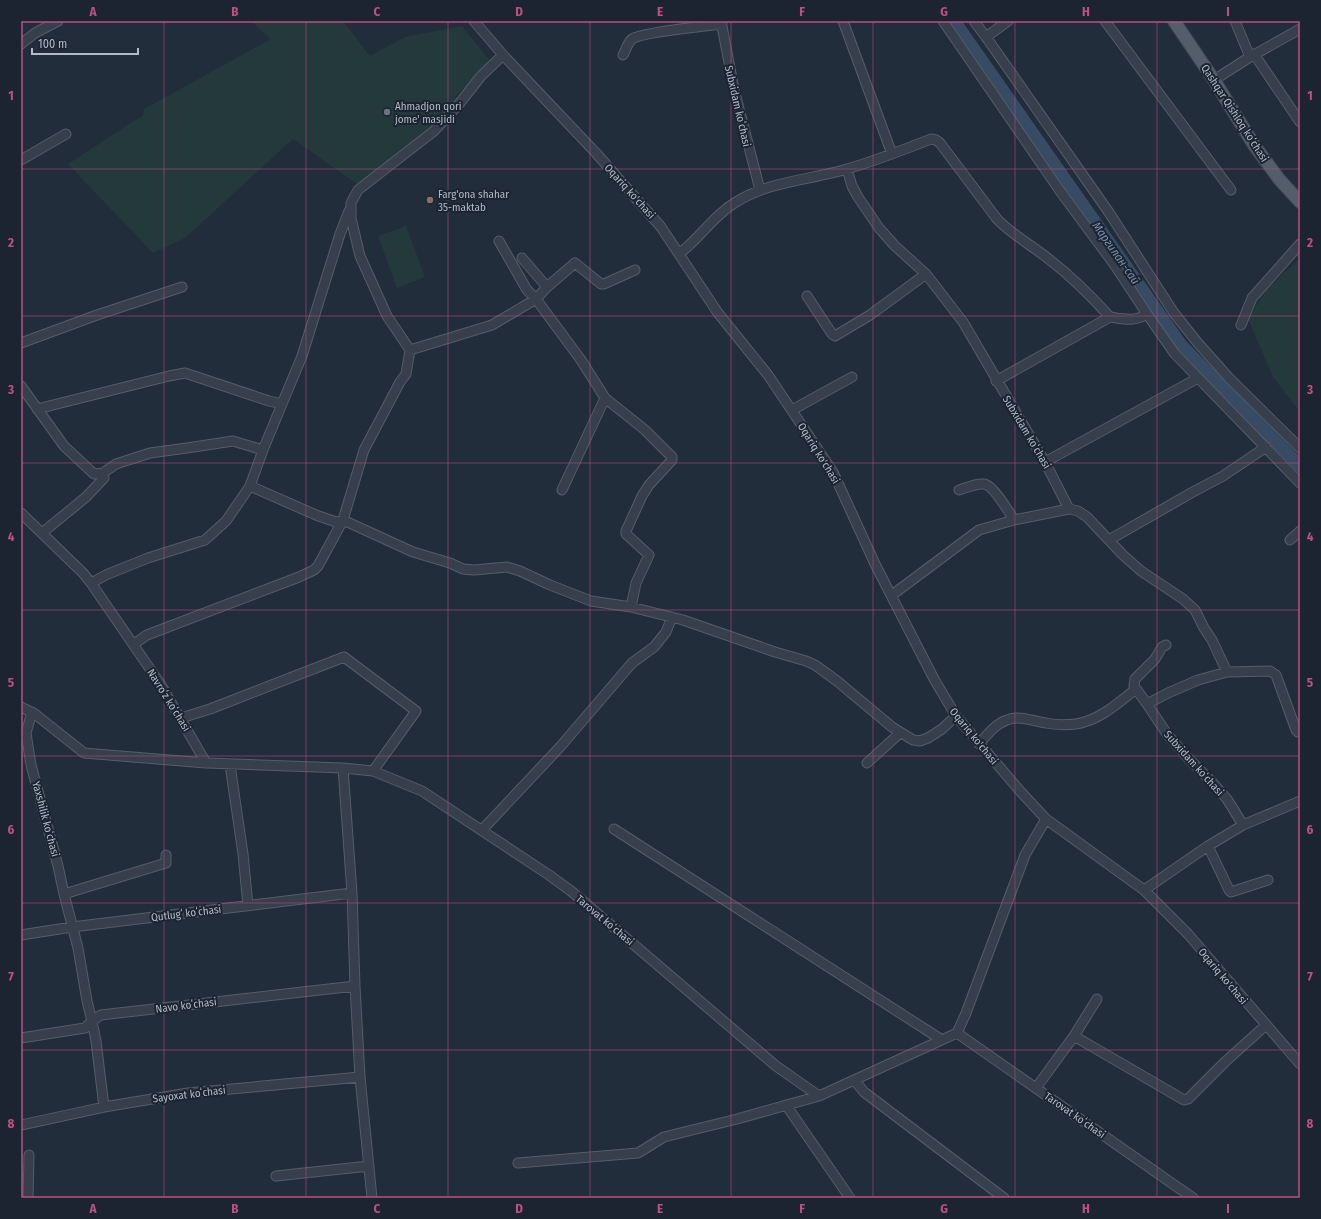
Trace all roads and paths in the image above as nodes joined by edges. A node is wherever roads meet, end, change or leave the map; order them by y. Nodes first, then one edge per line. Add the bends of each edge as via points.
1 (58, 21) edge
2 (474, 21) edge
3 (843, 21) edge
4 (943, 21) edge
5 (974, 21) edge
6 (1008, 21) edge
7 (1105, 21) edge
8 (1174, 21) edge
9 (1235, 21) edge
10 (722, 22) edge
11 (1300, 29) edge
12 (35, 32) junction
13 (986, 37) junction
14 (21, 38) edge
15 (21, 44) edge
16 (503, 55) junction
17 (623, 55) dead end
18 (1252, 56) junction
19 (1214, 80) junction
20 (1300, 122) edge
21 (66, 134) dead end
22 (892, 154) junction
23 (21, 160) edge
24 (847, 169) junction
25 (760, 190) junction
26 (1231, 190) dead end
27 (1300, 202) edge
28 (351, 208) junction
29 (499, 241) dead end
30 (1300, 244) edge
31 (680, 253) junction
32 (522, 258) dead end
33 (635, 270) dead end
34 (926, 274) junction
35 (182, 287) dead end
36 (547, 287) junction
37 (807, 296) dead end
38 (536, 300) junction
39 (1147, 314) junction
40 (1110, 317) junction
41 (1242, 325) dead end
42 (21, 343) edge
43 (410, 350) junction
44 (852, 377) dead end
45 (1198, 378) junction
46 (996, 381) junction
47 (21, 386) edge
48 (605, 398) junction
49 (282, 404) junction
50 (37, 409) junction
51 (792, 410) junction
52 (1266, 447) junction
53 (1300, 448) edge
54 (263, 450) junction
55 (1045, 462) junction
56 (103, 473) junction
57 (1300, 483) edge
58 (250, 486) junction
59 (562, 490) dead end
60 (959, 490) dead end
61 (1069, 509) junction
62 (21, 513) edge
63 (343, 520) junction
64 (1014, 520) junction
65 (1300, 531) edge
66 (42, 533) junction
67 (1109, 540) junction
68 (1290, 540) dead end
69 (91, 584) junction
70 (892, 595) junction
71 (631, 607) junction
72 (672, 617) junction
73 (134, 644) junction
74 (1166, 645) dead end
75 (1227, 672) junction
76 (1136, 689) junction
77 (1147, 704) junction
78 (21, 707) edge
79 (32, 712) junction
80 (956, 716) junction
81 (181, 718) junction
82 (1300, 731) edge
83 (900, 733) junction
84 (979, 744) junction
85 (206, 763) junction
86 (868, 763) dead end
87 (230, 765) junction
88 (344, 768) junction
89 (373, 771) junction
90 (1300, 801) edge
91 (1046, 819) junction
92 (1243, 825) junction
93 (614, 829) dead end
94 (482, 830) junction
95 (1208, 846) junction
96 (166, 855) dead end
97 (1268, 880) dead end
98 (1144, 890) junction
99 (352, 893) junction
100 (64, 894) junction
101 (248, 906) junction
102 (72, 927) junction
103 (21, 935) edge
104 (355, 986) junction
105 (1097, 999) dead end
106 (92, 1021) junction
107 (1266, 1026) junction
108 (957, 1033) junction
109 (1074, 1036) junction
110 (21, 1038) edge
111 (942, 1040) junction
112 (1300, 1064) edge
113 (360, 1077) junction
114 (854, 1080) junction
115 (1036, 1088) junction
116 (819, 1096) junction
117 (786, 1105) junction
118 (104, 1107) junction
119 (21, 1126) edge
120 (29, 1155) dead end
121 (518, 1163) dead end
122 (369, 1166) junction
123 (276, 1176) dead end
124 (28, 1198) edge
125 (372, 1198) edge
126 (850, 1198) edge
127 (1004, 1198) edge
128 (1193, 1198) edge

1 - 12 street
2 - 16 street, Oqariq ko'chasi
3 - 22 street
4 - 39 street
5 - 13 street
6 - 13 street
7 - 26 street
8 - 19 main road, Qashqar Qishloq koʻchasi
9 - 18 street
10 - 17 street via 633,38
10 - 25 street, Subxidam koʻchasi via 734,89
11 - 18 street
12 - 14 street
12 - 15 street
13 - 53 street via 1108,211 1174,313 1229,378
16 - 28 street via 481,76 434,131 358,190 350,203
16 - 31 street, Oqariq ko'chasi via 596,153 661,227
18 - 19 street
18 - 20 street
19 - 27 main road, Qashqar Qishloq koʻchasi via 1254,145
21 - 23 street
22 - 24 street
22 - 40 street via 931,139 936,140 997,219 1087,292
24 - 25 street
24 - 34 street, Subxidam koʻchasi via 852,186 879,228
25 - 31 street via 726,209
28 - 43 street via 360,256 386,316
28 - 49 street via 340,234 302,356
29 - 38 street via 527,290
30 - 41 street via 1252,298
31 - 51 street, Oqariq ko'chasi via 718,313 768,375
32 - 36 street
33 - 36 street via 601,284 575,263
34 - 37 street via 870,315 835,336
34 - 46 street, Subxidam koʻchasi via 963,322
35 - 42 street
36 - 38 street
38 - 43 street via 492,325
38 - 48 street via 581,360
39 - 40 street via 1131,320
39 - 45 street via 1175,354
40 - 46 street
43 - 63 street via 406,374 364,450
44 - 51 street
45 - 52 street
45 - 55 street
46 - 55 street, Subxidam koʻchasi
47 - 50 street
48 - 59 street
48 - 71 street via 645,430 672,457 642,496 626,531 626,534 649,555 636,583
49 - 50 street via 269,402 185,373
49 - 54 street
50 - 56 street via 64,446 94,474
51 - 70 street, Oqariq ko'chasi via 833,472
52 - 57 street
52 - 67 street via 1223,476
54 - 56 street via 234,441 150,453 116,464
54 - 58 street
55 - 61 street, Subxidam koʻchasi
56 - 66 street via 104,478 86,497
58 - 63 street via 316,515 336,522
58 - 69 street via 226,521 205,540 148,558 108,574
60 - 64 street via 982,484 988,485
61 - 64 street
61 - 67 street via 1087,517
62 - 66 street, Navroʻz koʻchasi
63 - 71 street via 413,552 463,569 507,567 591,601
63 - 73 street via 314,570 147,635
64 - 70 street via 979,530
65 - 68 street
66 - 69 street, Navroʻz koʻchasi
67 - 75 street via 1141,571 1195,610
69 - 73 street, Navroʻz koʻchasi
70 - 80 street, Oqariq ko'chasi via 934,679
71 - 72 street
72 - 83 street via 815,665
72 - 94 street via 666,632 654,646 632,662 560,747
73 - 81 street, Navroʻz koʻchasi
74 - 76 street via 1134,680
75 - 77 street via 1198,680
75 - 82 street via 1273,672 1296,730
76 - 77 street, Subxidam koʻchasi
76 - 84 street via 1094,719 1077,724 1047,724 1013,718 992,729
77 - 92 street, Subxidam koʻchasi via 1167,734 1227,799
78 - 79 street
79 - 85 street via 84,753
79 - 100 street, Yaxshilik koʻchasi via 26,733 31,765
80 - 83 street via 942,729 920,741
80 - 84 street, Oqariq ko'chasi
81 - 85 street, Navroʻz koʻchasi
81 - 89 street via 244,697 344,657 416,711
83 - 86 street
84 - 91 street, Oqariq ko'chasi
85 - 87 street
87 - 88 street
87 - 101 street
88 - 89 street
88 - 99 street
89 - 94 street, Tarovat koʻchasi via 422,791
90 - 92 street
91 - 98 street, Oqariq ko'chasi
91 - 108 street via 1025,856
92 - 95 street
93 - 111 street
94 - 116 street, Tarovat koʻchasi via 571,891 776,1066
95 - 97 street via 1231,892
95 - 98 street
96 - 100 street via 166,863
98 - 107 street, Oqariq ko'chasi via 1188,934
99 - 101 street, Qutlugʻ koʻchasi
99 - 104 street
100 - 102 street, Yaxshilik koʻchasi
101 - 102 street, Qutlugʻ koʻchasi
102 - 103 street, Qutlugʻ koʻchasi
102 - 106 street, Yaxshilik koʻchasi
104 - 106 street, Navo koʻchasi via 102,1015
104 - 113 street
105 - 109 street
106 - 110 street, Navo koʻchasi via 85,1028
106 - 118 street, Yaxshilik koʻchasi
107 - 109 street via 1184,1100
107 - 112 street, Oqariq ko'chasi
108 - 111 street
108 - 115 street, Tarovat koʻchasi
109 - 115 street
111 - 114 street
113 - 118 street, Sayoxat koʻchasi via 188,1093
113 - 122 street
114 - 116 street
114 - 127 street via 864,1092
115 - 128 street, Tarovat koʻchasi
116 - 117 street
117 - 121 street via 664,1137 638,1153
117 - 126 street
118 - 119 street, Sayoxat koʻchasi
120 - 124 street
122 - 123 street
122 - 125 street

